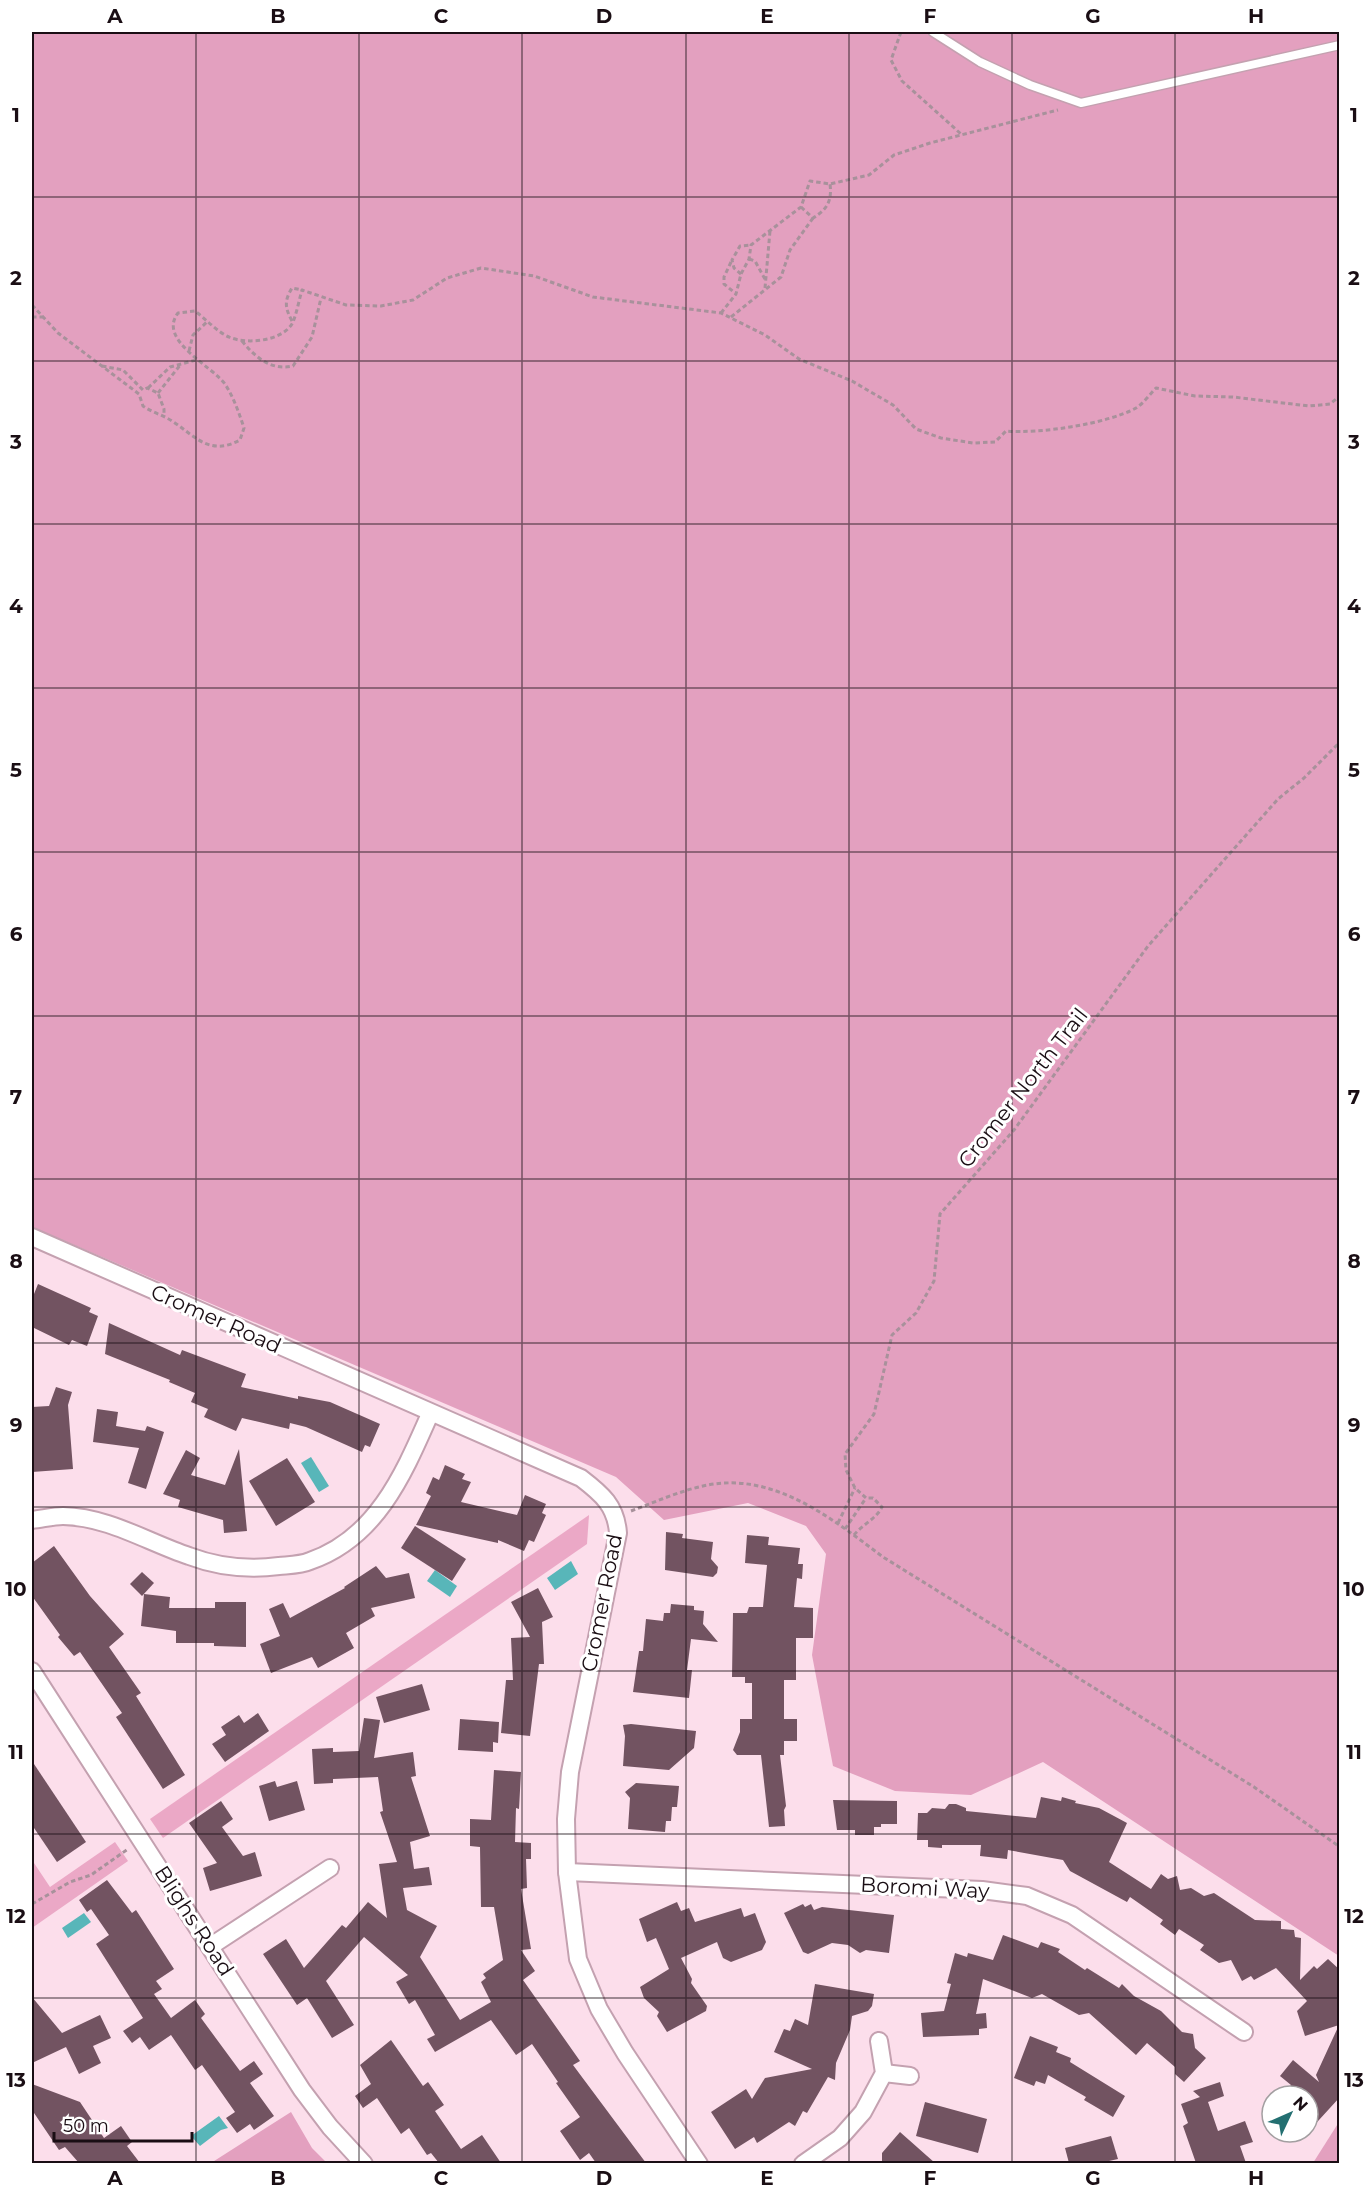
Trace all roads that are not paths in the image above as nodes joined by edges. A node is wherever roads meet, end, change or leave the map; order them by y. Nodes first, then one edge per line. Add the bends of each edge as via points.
1 (933, 32) edge
2 (1340, 45) edge
3 (32, 1237) edge
4 (430, 1414) junction
5 (32, 1520) edge
6 (32, 1671) edge
7 (330, 1868) dead end
8 (567, 1872) junction
9 (211, 1946) junction
10 (1244, 2032) dead end
11 (879, 2041) dead end
12 (884, 2073) junction
13 (910, 2076) dead end
14 (364, 2163) edge
15 (699, 2163) edge
16 (804, 2163) edge

1 - 2 lane via 980,62 1081,103
3 - 4 street, Cromer Road
4 - 5 street via 403,1475 384,1505 352,1540 310,1562 258,1569 226,1567 189,1557 108,1522 63,1516
4 - 8 street, Cromer Road via 581,1478 605,1496 617,1517 618,1533 570,1772
6 - 9 street, Blighs Road
7 - 9 street
8 - 10 street, Boromi Way via 982,1890 1027,1896 1072,1915
8 - 15 street, Cromer Road via 578,1959 599,2008
9 - 14 street, Blighs Road via 302,2090
11 - 12 street
12 - 13 street
12 - 16 street via 852,2126

